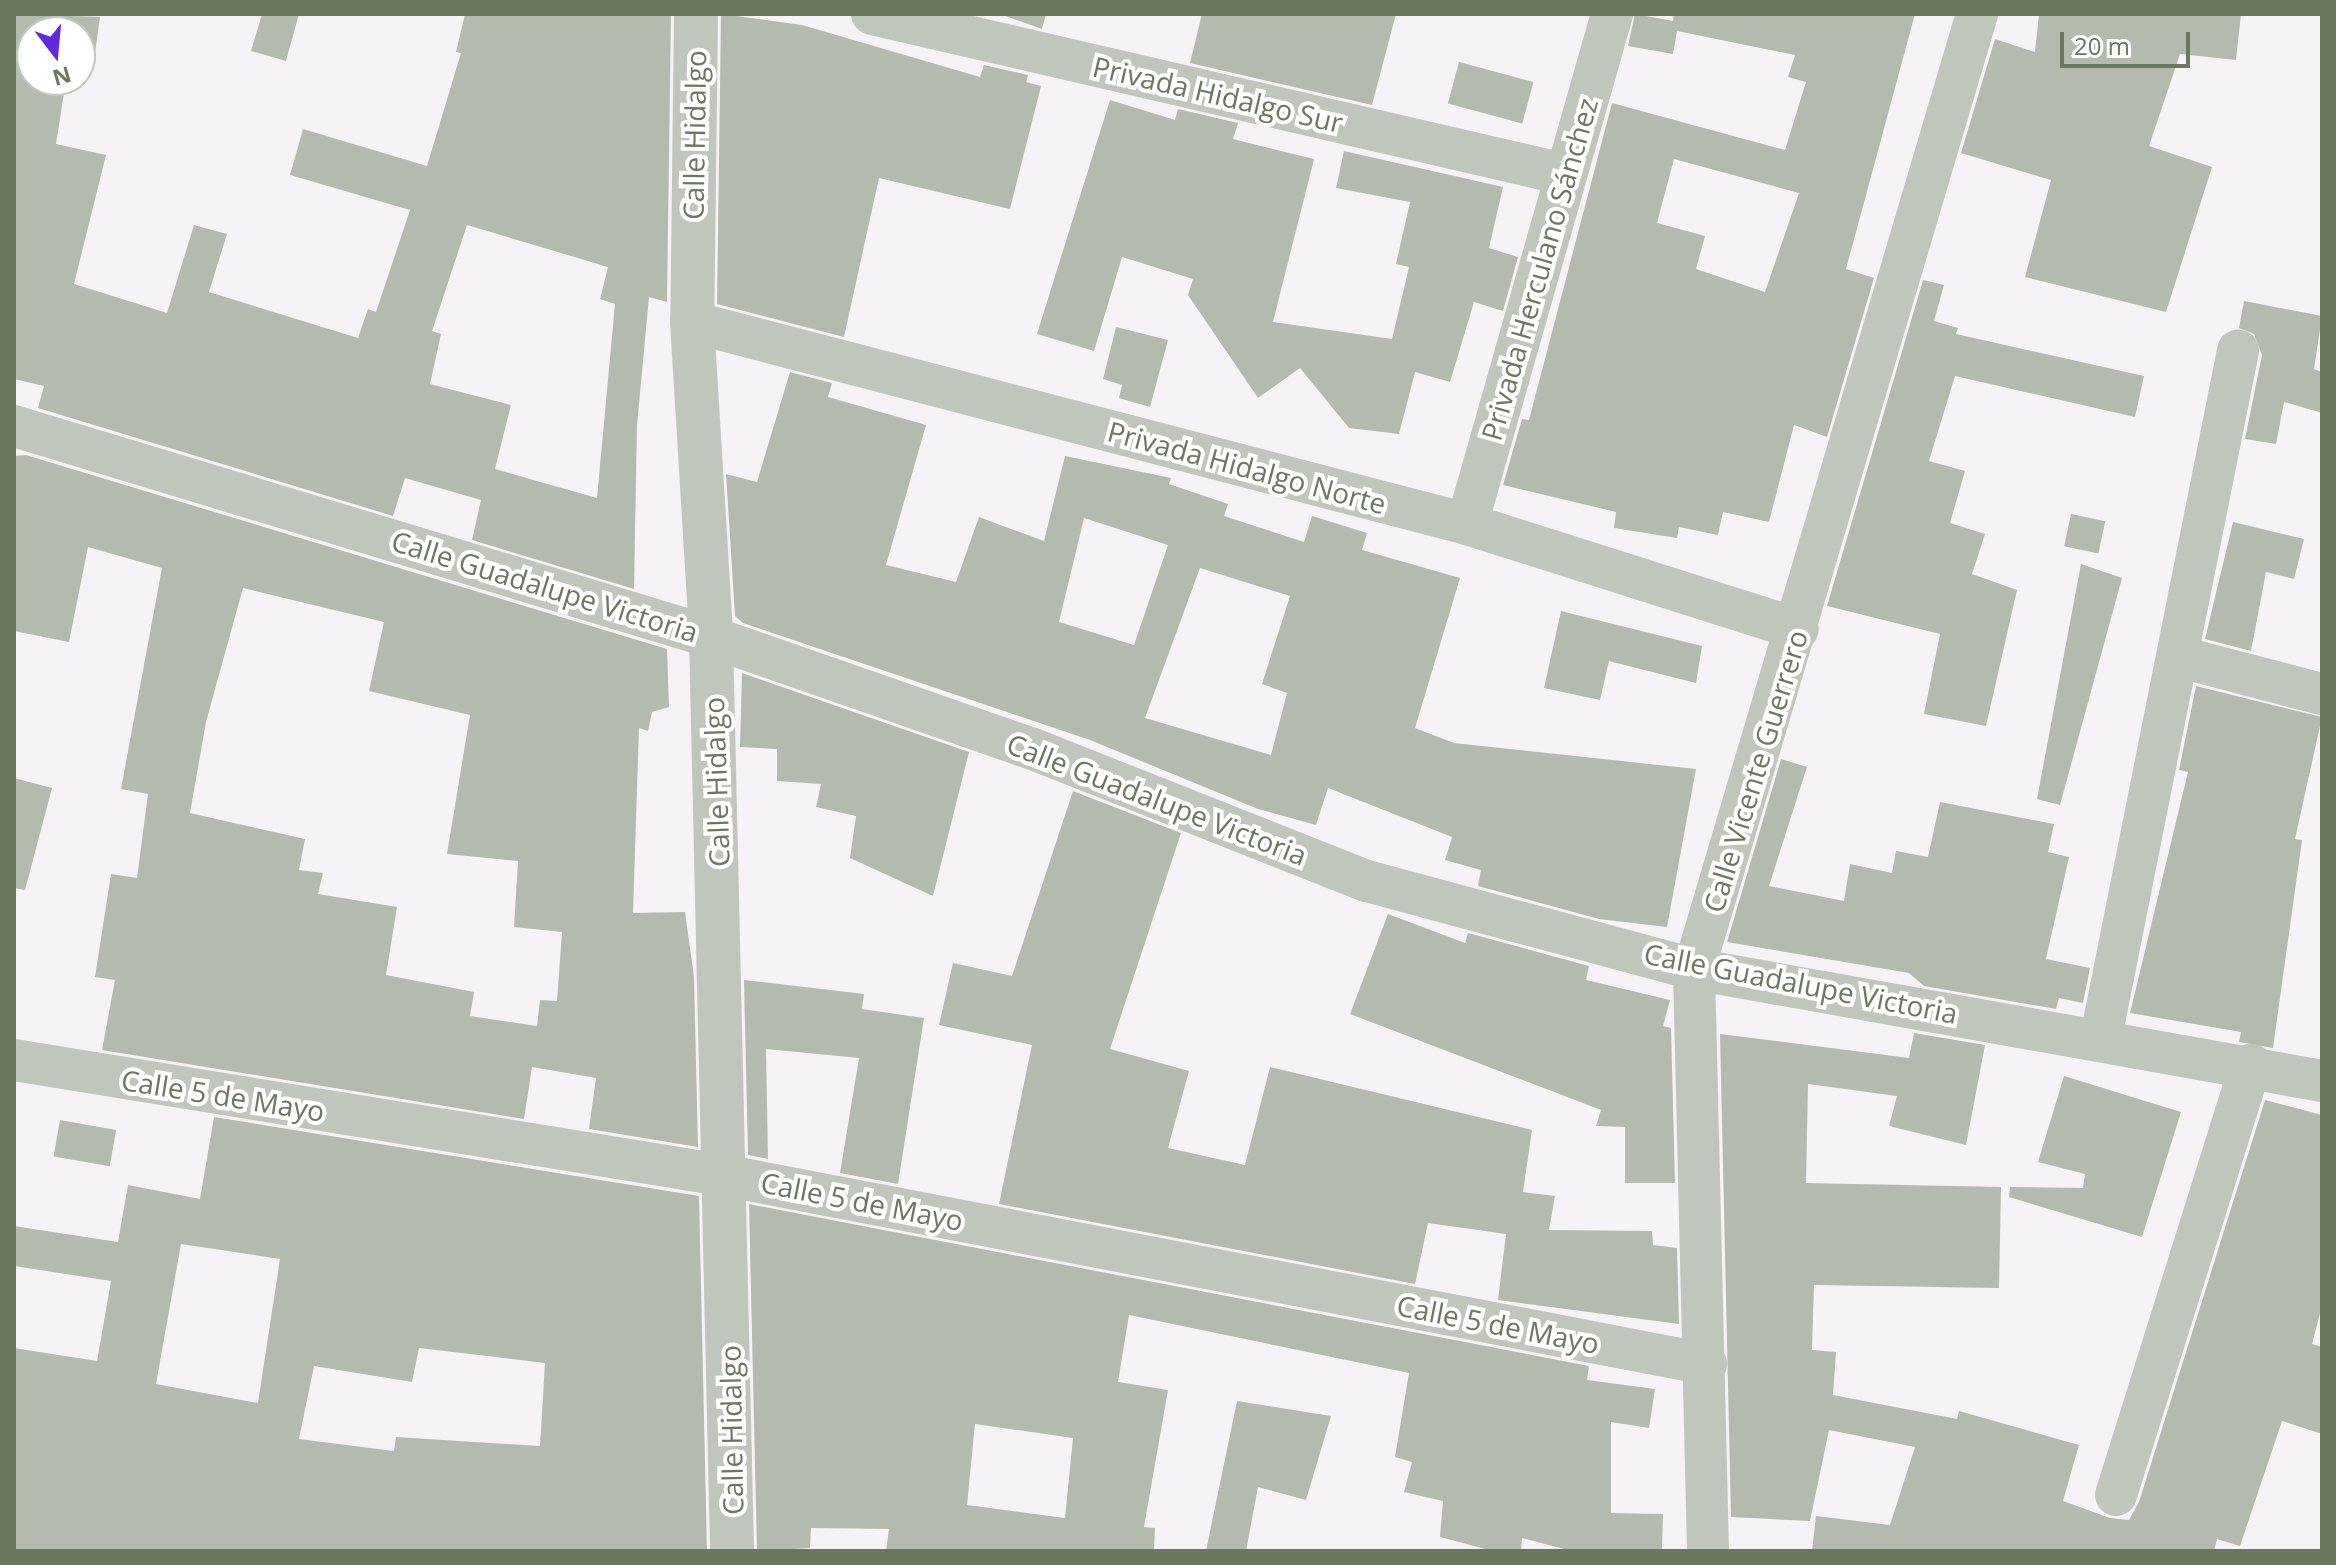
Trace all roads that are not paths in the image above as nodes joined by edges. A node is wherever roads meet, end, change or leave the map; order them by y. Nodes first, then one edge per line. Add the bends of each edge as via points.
1 (696, 14) edge
2 (872, 14) edge
3 (1612, 14) edge
4 (1977, 14) edge
5 (1564, 174) junction
6 (692, 322) junction
7 (2238, 351) dead end
8 (14, 426) edge
9 (1467, 524) junction
10 (1798, 629) junction
11 (711, 637) junction
12 (2180, 657) junction
13 (2321, 694) edge
14 (1694, 969) junction
15 (2101, 1037) junction
16 (14, 1060) edge
17 (2251, 1065) junction
18 (2322, 1081) edge
19 (728, 1176) junction
20 (1706, 1364) junction
21 (2116, 1495) dead end
22 (732, 1551) edge
23 (1708, 1551) edge

1 - 6 street, Calle Hidalgo
2 - 5 street, Privada Hidalgo Sur
3 - 5 street, Privada Herculano Sánchez
4 - 10 street, Calle Vicente Guerrero
5 - 9 street, Privada Herculano Sánchez
6 - 9 street, Privada Hidalgo Norte
6 - 11 street, Calle Hidalgo
7 - 12 street
8 - 11 street, Calle Guadalupe Victoria
9 - 10 street, Privada Hidalgo Norte
10 - 14 street, Calle Vicente Guerrero
11 - 14 street, Calle Guadalupe Victoria via 1033,749 1367,881
11 - 19 street, Calle Hidalgo
12 - 13 street
12 - 15 street
14 - 15 street, Calle Guadalupe Victoria
14 - 20 street, Calle Vicente Guerrero
15 - 17 street, Calle Guadalupe Victoria
16 - 19 street, Calle 5 de Mayo
17 - 18 street, Calle Guadalupe Victoria
17 - 21 street
19 - 20 street, Calle 5 de Mayo
19 - 22 street, Calle Hidalgo
20 - 23 street, Calle Vicente Guerrero

